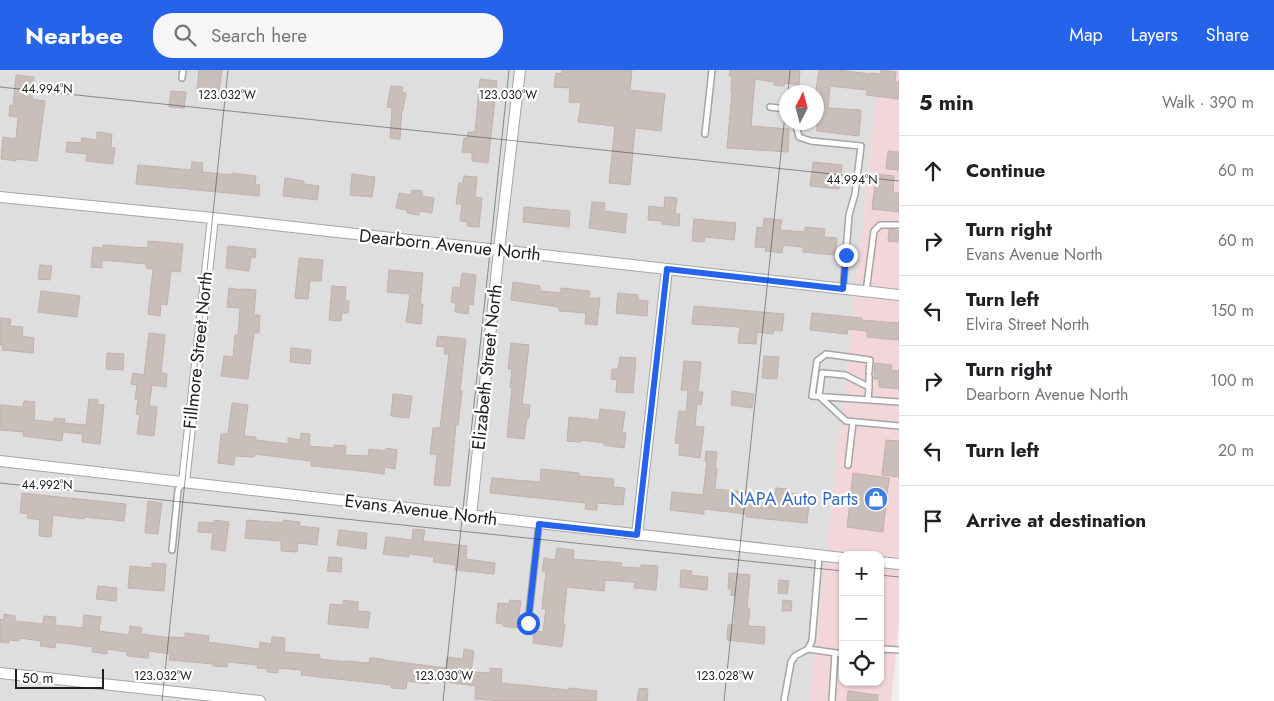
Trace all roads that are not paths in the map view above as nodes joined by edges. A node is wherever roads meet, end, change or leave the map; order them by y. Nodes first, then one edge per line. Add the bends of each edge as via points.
1 (183, 70) edge
2 (520, 70) edge
3 (712, 70) edge
4 (182, 78) dead end
5 (770, 107) dead end
6 (779, 109) edge
7 (797, 130) edge
8 (705, 134) dead end
9 (0, 197) edge
10 (213, 218) junction
11 (899, 225) edge
12 (499, 250) junction
13 (667, 269) junction
14 (843, 289) junction
15 (866, 292) junction
16 (899, 295) edge
17 (868, 387) junction
18 (819, 396) junction
19 (868, 400) junction
20 (899, 402) edge
21 (853, 422) junction
22 (899, 426) edge
23 (0, 461) edge
24 (848, 465) dead end
25 (184, 482) junction
26 (471, 516) junction
27 (539, 524) junction
28 (637, 535) junction
29 (172, 550) dead end
30 (820, 556) junction
31 (839, 558) edge
32 (884, 562) edge
33 (899, 564) edge
34 (528, 623) dead end
35 (808, 649) junction
36 (884, 649) edge
37 (899, 650) edge
38 (835, 653) junction
39 (839, 654) edge
40 (0, 673) edge
41 (260, 701) edge
42 (784, 701) edge
43 (832, 701) edge

1 - 4 lane
2 - 12 street, Elizabeth Street North
3 - 8 lane
5 - 6 lane
7 - 14 lane via 799,137 811,141 861,146 849,214
9 - 10 street, Dearborn Avenue North
10 - 12 street, Dearborn Avenue North
10 - 25 street, Fillmore Street North
11 - 15 lane via 880,225 874,231
12 - 13 street, Dearborn Avenue North
12 - 26 street, Elizabeth Street North
13 - 14 street, Dearborn Avenue North
13 - 28 street
14 - 15 street, Dearborn Avenue North
15 - 16 street, Dearborn Avenue North
17 - 18 lane via 846,375 822,373
17 - 18 lane via 870,360 826,354 817,361 812,396
17 - 19 lane
18 - 19 lane
18 - 21 lane via 846,421
19 - 20 lane
21 - 22 lane
21 - 24 lane
23 - 25 street, Evans Avenue North
25 - 26 street, Evans Avenue North
25 - 29 lane via 178,490
26 - 27 street, Evans Avenue North
27 - 28 street, Evans Avenue North
27 - 34 lane
28 - 30 street, Evans Avenue North
30 - 31 street, Evans Avenue North
30 - 35 lane via 812,641
32 - 33 street
35 - 38 lane
35 - 42 lane via 790,662
36 - 37 lane
38 - 39 lane
38 - 43 lane
40 - 41 street

